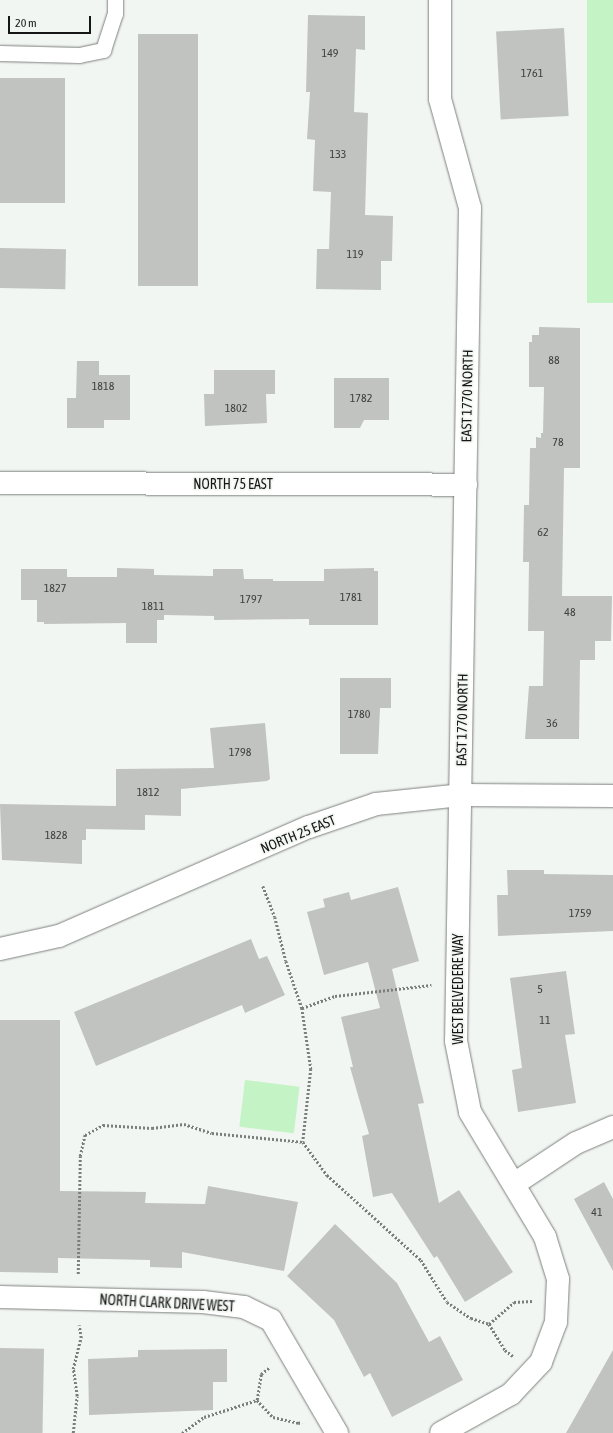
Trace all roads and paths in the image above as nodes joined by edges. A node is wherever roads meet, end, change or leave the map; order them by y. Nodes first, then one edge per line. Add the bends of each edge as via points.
1 (115, 0) edge
2 (440, 0) edge
3 (0, 54) edge
4 (0, 483) edge
5 (466, 485) junction
6 (461, 795) junction
7 (613, 796) edge
8 (263, 886) dead end
9 (0, 950) edge
10 (438, 985) dead end
11 (302, 1008) junction
12 (613, 1127) edge
13 (303, 1142) junction
14 (514, 1184) junction
15 (78, 1277) dead end
16 (0, 1297) edge
17 (535, 1300) dead end
18 (79, 1322) dead end
19 (489, 1324) junction
20 (514, 1357) dead end
21 (275, 1362) dead end
22 (257, 1400) junction
23 (307, 1420) dead end
24 (73, 1433) edge
25 (182, 1433) edge
26 (337, 1433) edge
27 (441, 1433) edge

1 - 3 lane via 115,14 103,50 79,54
2 - 5 street, EAST 1770 NORTH via 440,99 470,208
4 - 5 street, NORTH 75 EAST
5 - 6 street, EAST 1770 NORTH
6 - 7 street, NORTH 25 EAST
6 - 9 street, NORTH 25 EAST via 376,804 309,827 59,936
6 - 14 street, WEST BELVEDERE WAY via 456,1041 470,1112
8 - 11 path
10 - 11 path via 335,996
11 - 13 path via 311,1069
12 - 14 street via 576,1143
13 - 15 path via 212,1133 184,1124 152,1128 103,1126 85,1135 80,1156
13 - 19 path via 328,1175 421,1260 447,1302 471,1318
14 - 27 street, WEST BELVEDERE WAY via 545,1237 558,1279 556,1322 542,1362 511,1394
16 - 26 street, NORTH CLARK DRIVE WEST via 203,1302 244,1307 271,1320
17 - 19 path via 514,1302
18 - 24 path via 81,1338 73,1369 77,1396
19 - 20 path via 505,1350
21 - 22 path via 261,1374
22 - 23 path via 273,1417 298,1423
22 - 25 path via 204,1417

